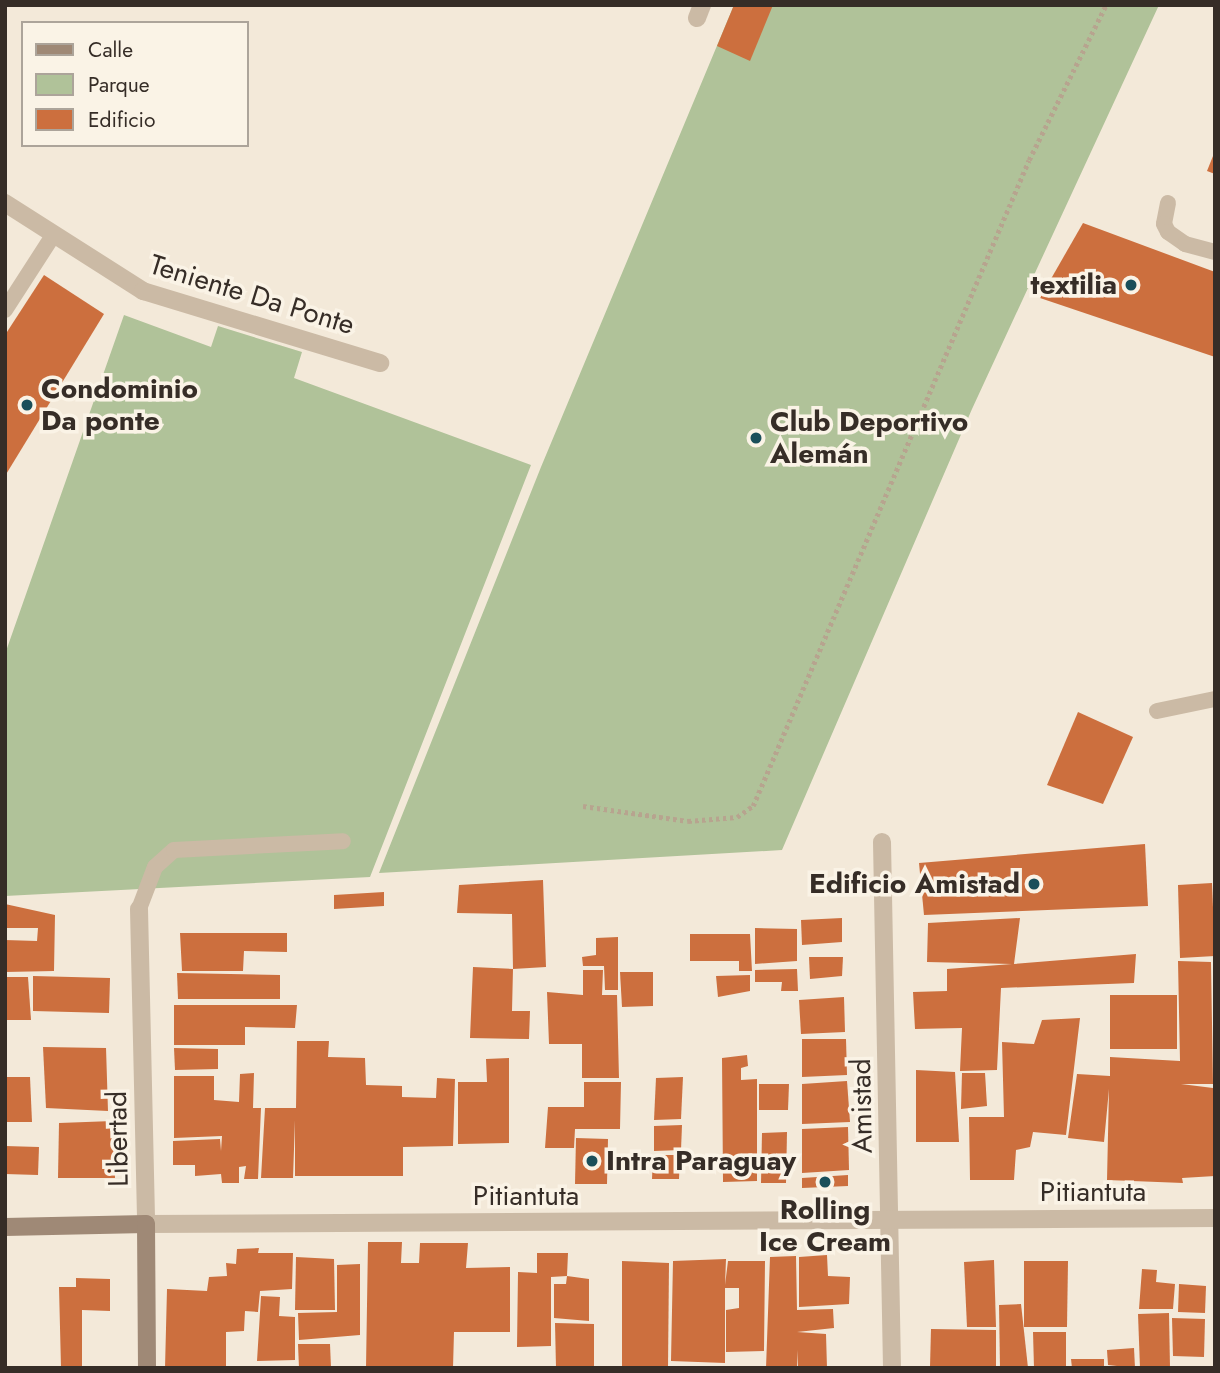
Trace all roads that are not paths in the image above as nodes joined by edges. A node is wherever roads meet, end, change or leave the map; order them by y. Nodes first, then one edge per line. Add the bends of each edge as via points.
1 (5, 203) edge
2 (1168, 204) dead end
3 (54, 234) junction
4 (1215, 252) edge
5 (5, 310) edge
6 (380, 363) dead end
7 (1215, 699) edge
8 (1157, 711) dead end
9 (343, 841) dead end
10 (883, 842) dead end
11 (139, 909) joint
12 (1215, 1218) edge
13 (891, 1220) junction
14 (146, 1224) junction
15 (5, 1227) edge
16 (147, 1368) edge
17 (892, 1368) edge

1 - 3 street, Teniente Da Ponte
2 - 4 lane via 1164,224 1168,232 1185,244
3 - 5 lane
3 - 6 street, Teniente Da Ponte via 143,291
7 - 8 lane
9 - 11 lane via 196,845 174,850 155,867
10 - 13 street, Amistad
11 - 14 street, Libertad
12 - 13 street, Pitiantuta
13 - 14 street, Pitiantuta
13 - 17 street, Amistad
14 - 15 street, Pitiantuta
14 - 16 street, Libertad

